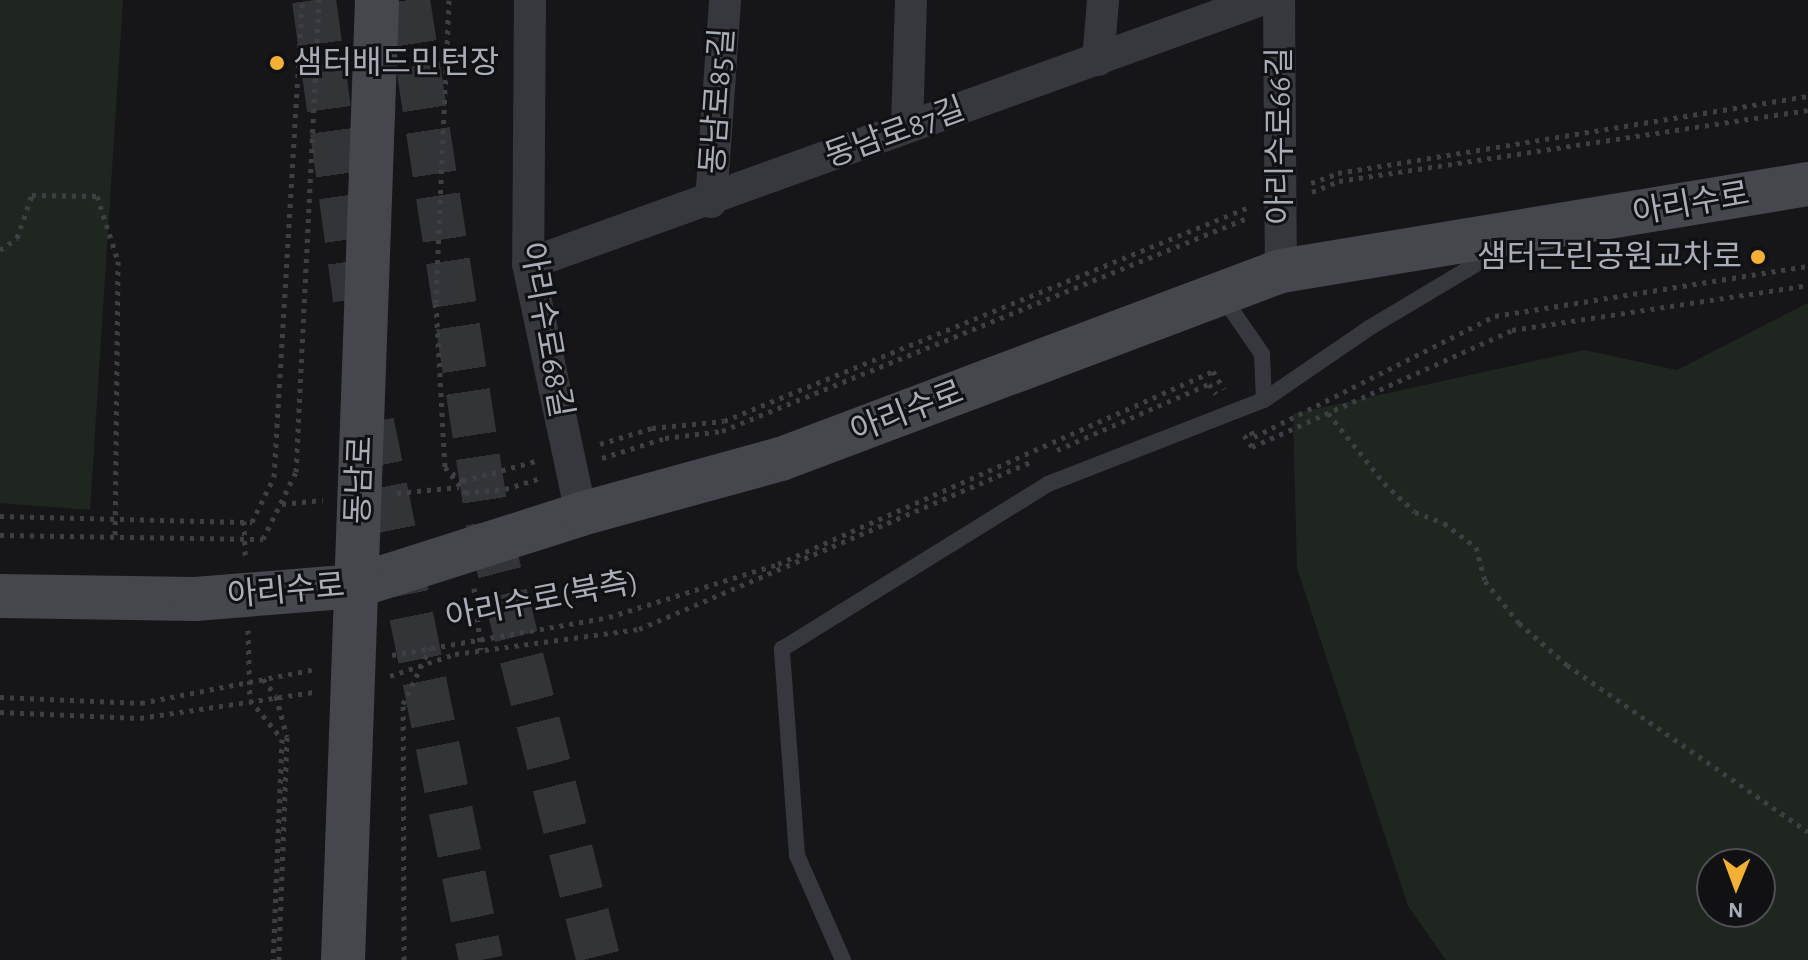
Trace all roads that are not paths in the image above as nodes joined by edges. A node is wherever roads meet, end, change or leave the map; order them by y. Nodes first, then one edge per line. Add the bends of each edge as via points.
1 (377, 0) edge
2 (530, 0) edge
3 (725, 0) edge
4 (911, 0) edge
5 (1103, 0) edge
6 (1261, 0) edge
7 (1279, 0) edge
8 (1098, 60) junction
9 (907, 127) junction
10 (1808, 184) edge
11 (711, 202) junction
12 (1529, 232) junction
13 (528, 264) junction
14 (1281, 271) junction
15 (1221, 294) junction
16 (1264, 400) junction
17 (581, 514) junction
18 (356, 586) junction
19 (0, 596) edge
20 (343, 960) edge
21 (843, 960) edge

1 - 18 main road, 동남로
2 - 13 street, 아리수로68길
3 - 11 street, 동남로85길
4 - 9 street
5 - 8 street
6 - 8 street, 동남로87길
7 - 14 street, 아리수로66길
8 - 9 street, 동남로87길
9 - 11 street, 동남로87길
10 - 12 main road, 아리수로
11 - 13 street, 동남로87길
12 - 14 main road, 아리수로
12 - 16 lane via 1369,328
13 - 17 street, 아리수로68길
14 - 15 main road, 아리수로
15 - 16 lane via 1262,354
15 - 17 main road, 아리수로 via 781,459
16 - 21 lane via 1048,484 782,649 797,855
17 - 18 main road, 아리수로
18 - 19 main road, 아리수로 via 195,599
18 - 20 main road, 동남로

